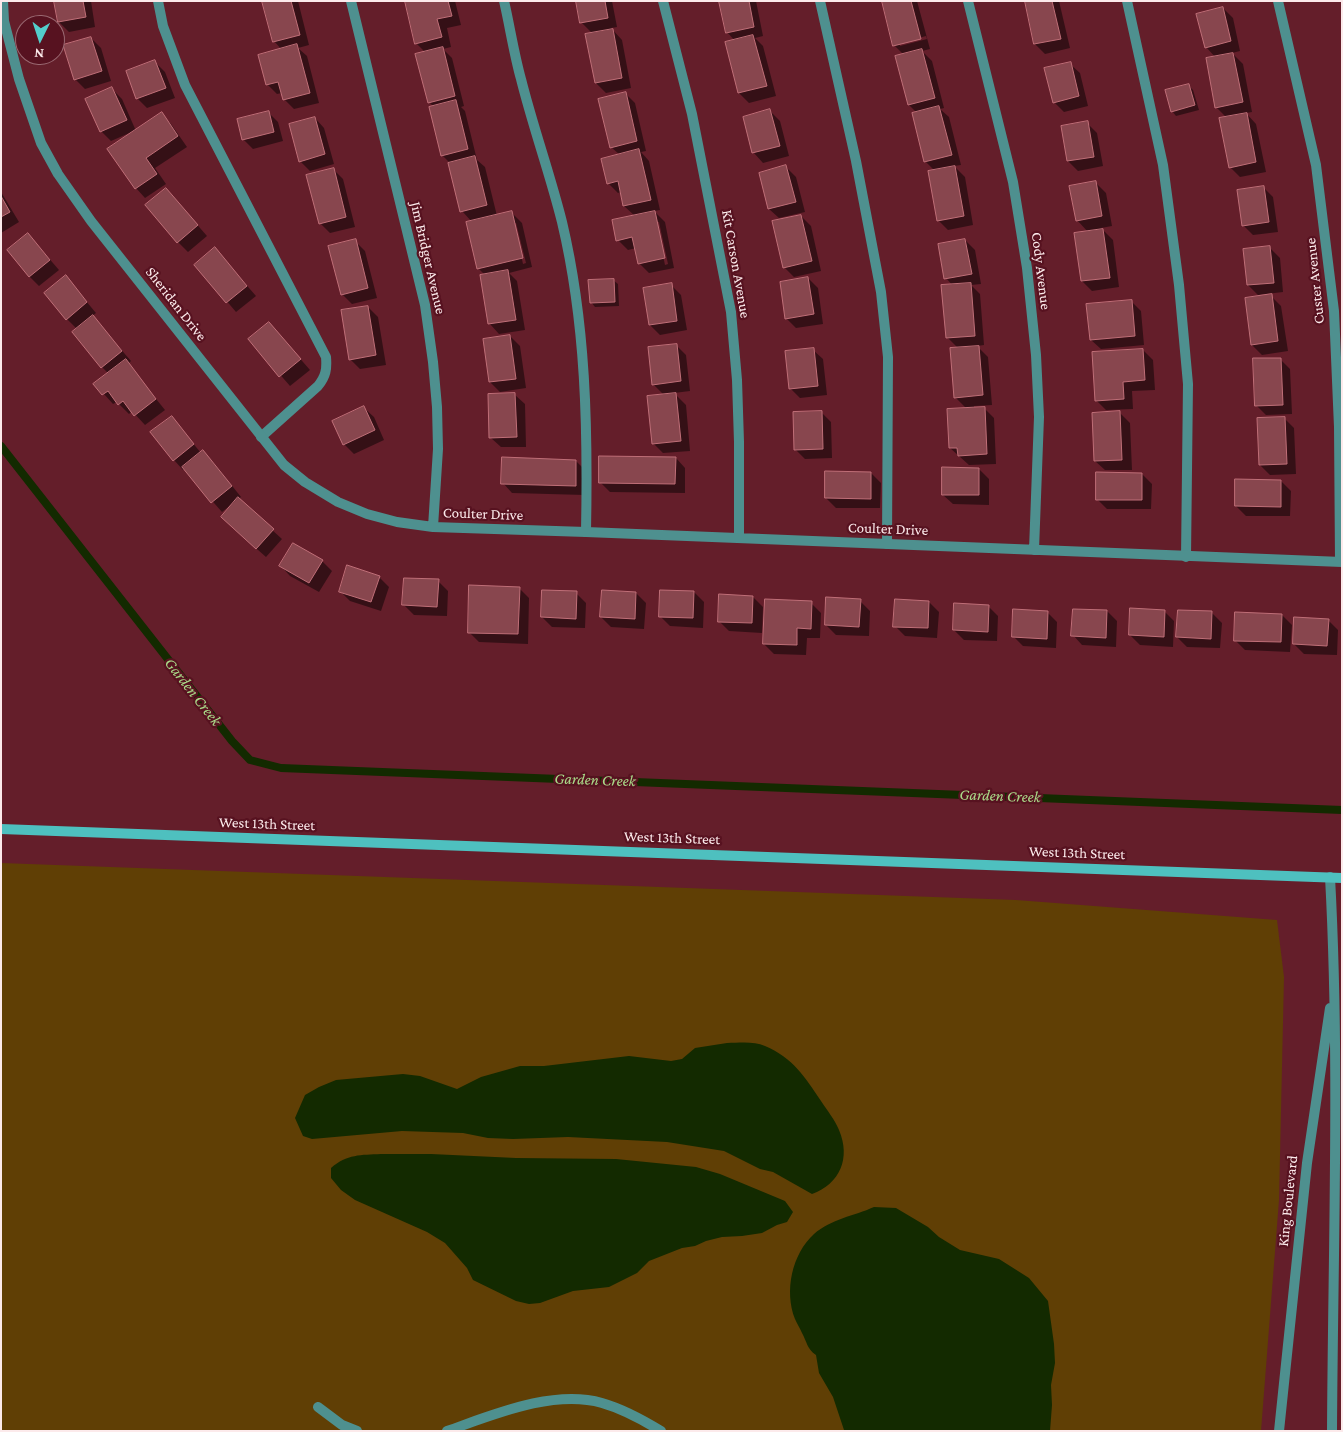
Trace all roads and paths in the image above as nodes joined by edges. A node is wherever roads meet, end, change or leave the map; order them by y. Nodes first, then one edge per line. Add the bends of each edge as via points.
1 (3, 1) edge
2 (158, 1) edge
3 (351, 1) edge
4 (504, 1) edge
5 (663, 1) edge
6 (820, 1) edge
7 (968, 1) edge
8 (1127, 1) edge
9 (1278, 1) edge
10 (2, 21) edge
11 (261, 437) junction
12 (433, 527) junction
13 (586, 532) junction
14 (739, 538) junction
15 (887, 544) junction
16 (1034, 550) junction
17 (1186, 557) junction
18 (1341, 562) edge
19 (1, 829) edge
20 (1330, 877) junction
21 (1342, 878) edge
22 (1335, 975) junction
23 (318, 1407) dead end
24 (357, 1431) edge
25 (447, 1431) edge
26 (661, 1431) edge
27 (1279, 1431) edge
28 (1332, 1431) edge

1 - 10 street, Sheridan Drive
2 - 11 street via 163,26 185,85 326,357 327,369 318,386
3 - 12 street, Jim Bridger Avenue via 425,305 437,407
4 - 13 street via 521,80 562,223 575,290 582,343 588,452
5 - 14 street, Kit Carson Avenue via 692,114 731,312 738,380
6 - 15 street via 881,292 888,357
7 - 16 street, Cody Avenue via 1013,182 1027,268 1039,417
8 - 17 street via 1163,165 1179,285 1188,384
9 - 18 street, Custer Avenue via 1316,165 1330,274 1339,427
10 - 11 street, Sheridan Drive via 42,143 58,174 91,221
11 - 12 street, Sheridan Drive via 284,465 338,502 397,522
12 - 13 street, Coulter Drive
13 - 14 street, Coulter Drive
14 - 15 street, Coulter Drive
15 - 16 street, Coulter Drive
16 - 17 street, Coulter Drive
17 - 18 street, Coulter Drive
19 - 20 main road, West 13th Street
20 - 21 main road, West 13th Street
20 - 22 street, King Boulevard
22 - 27 street, King Boulevard via 1307,1164
22 - 28 street, King Boulevard
23 - 24 street
25 - 26 street via 538,1403 569,1399 602,1403

